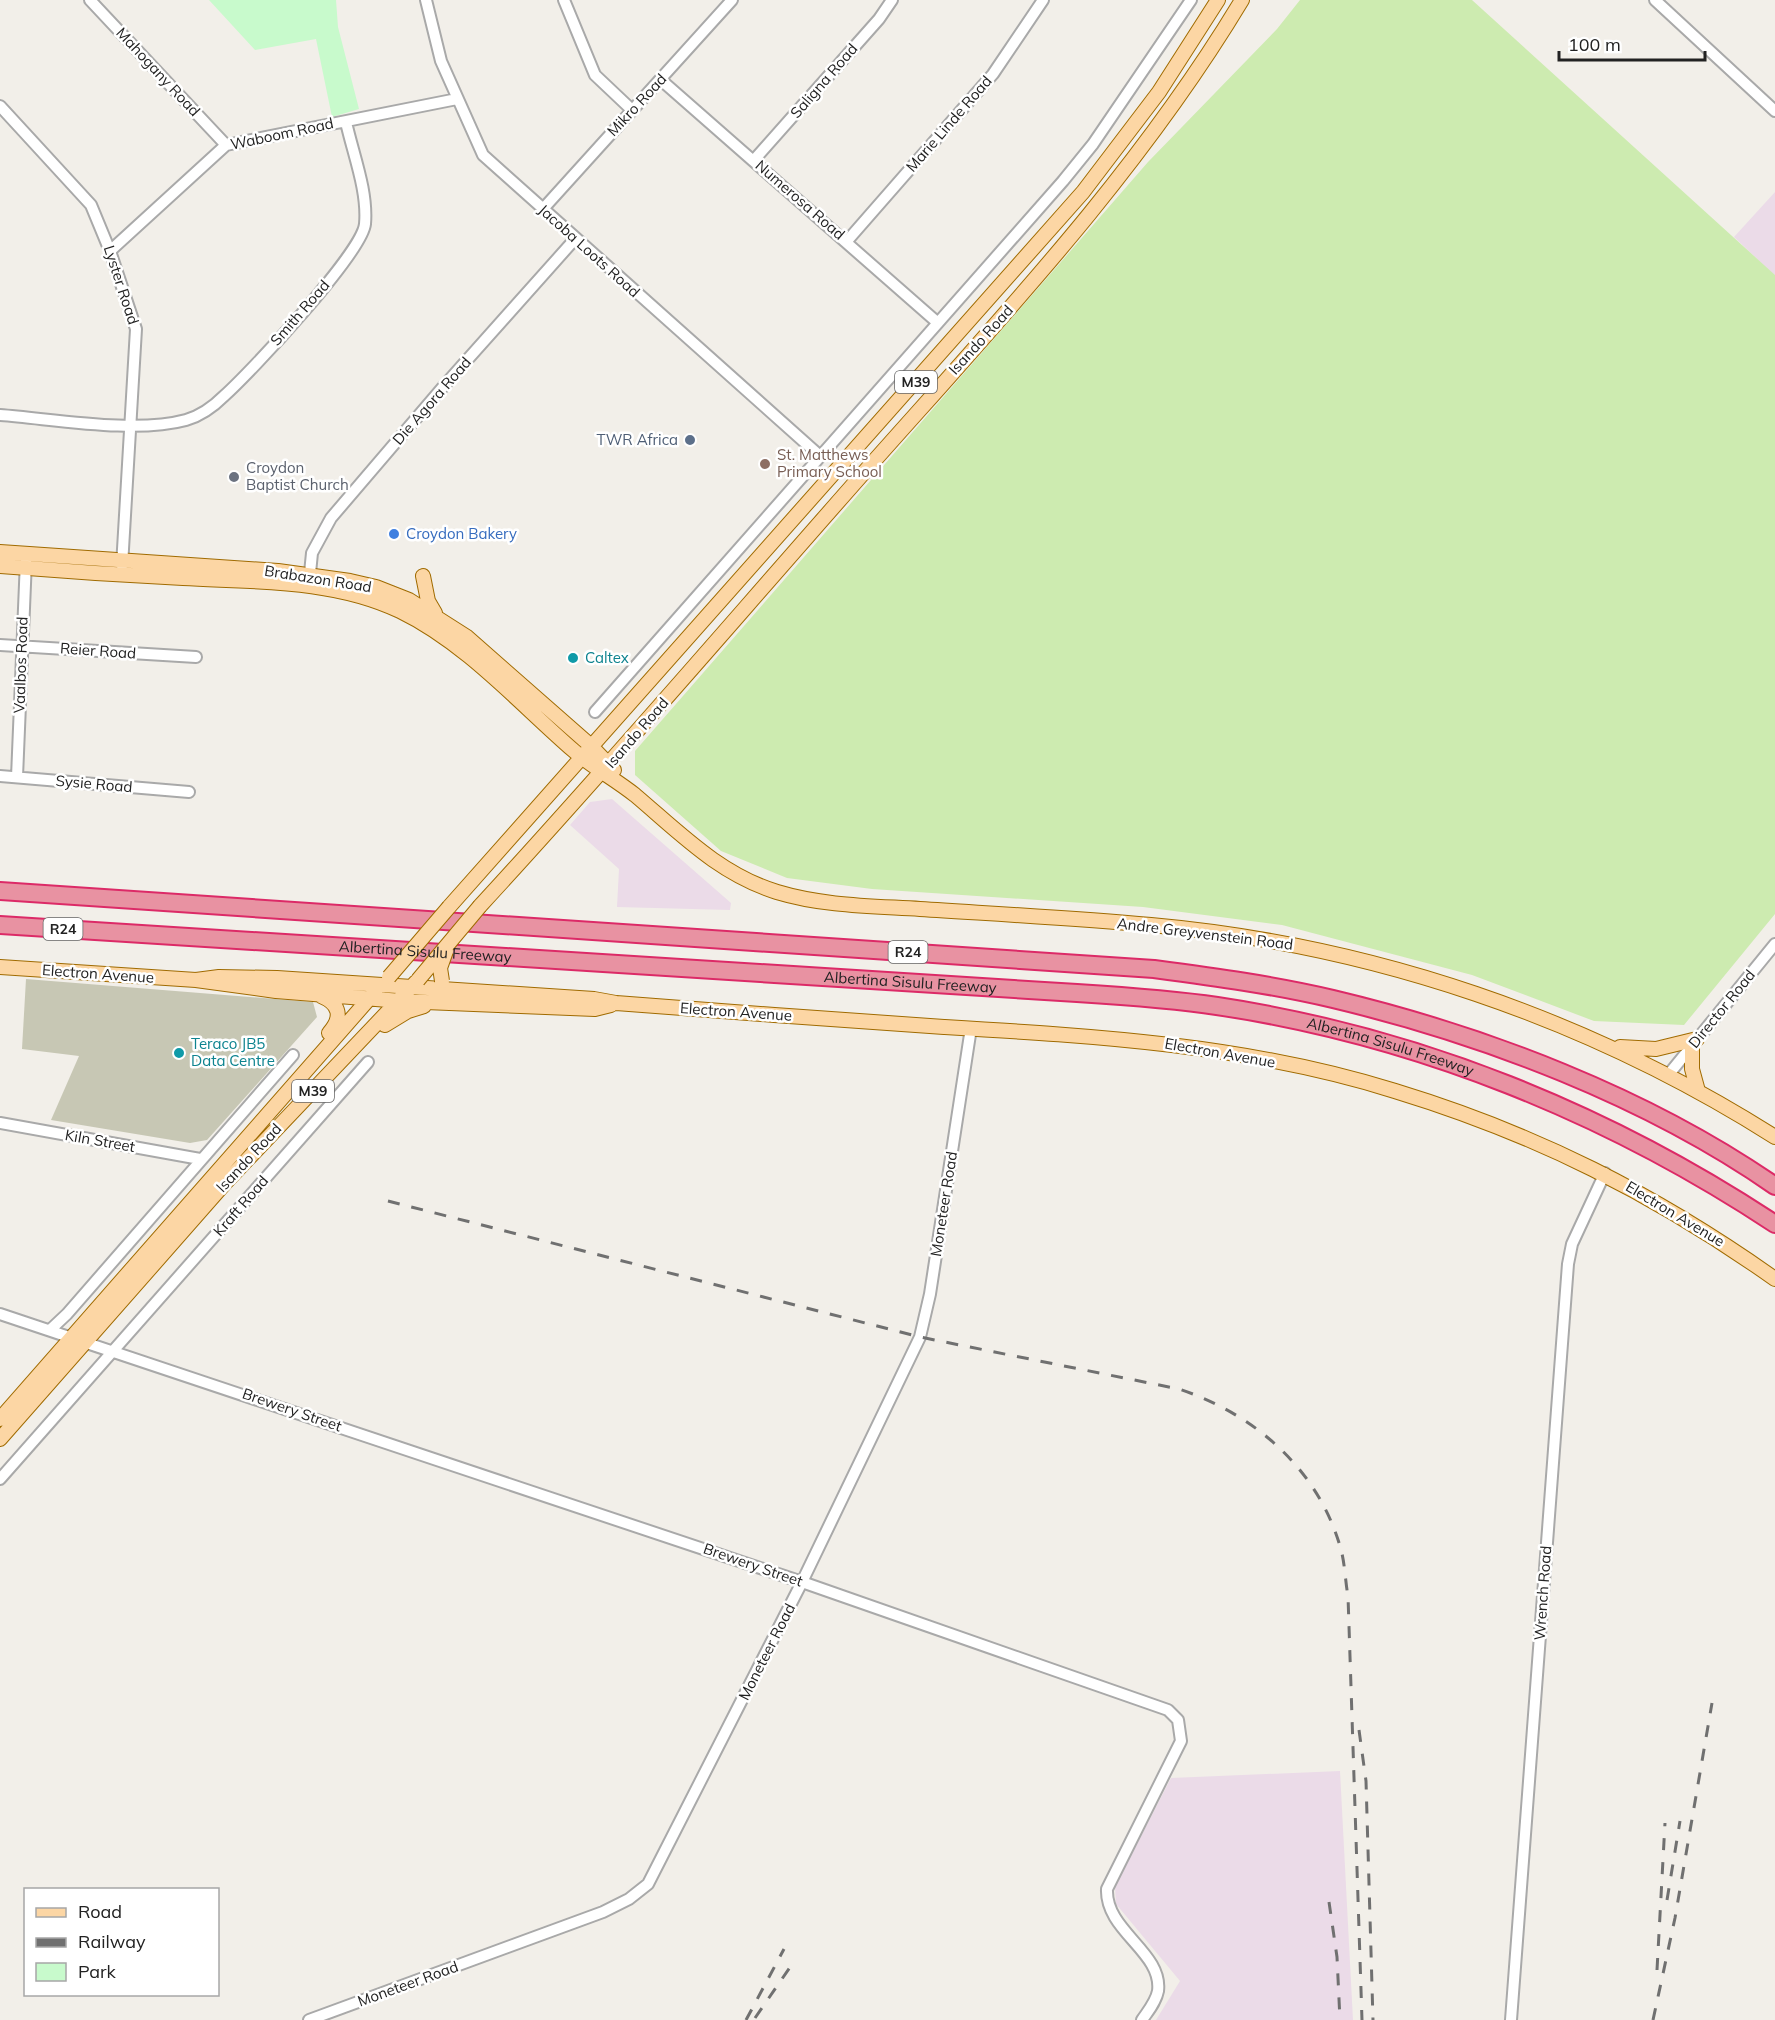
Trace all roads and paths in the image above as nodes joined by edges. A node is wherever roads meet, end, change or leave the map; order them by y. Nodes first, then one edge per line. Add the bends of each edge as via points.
1 (90, 0) edge
2 (426, 0) edge
3 (564, 0) edge
4 (732, 0) edge
5 (892, 0) edge
6 (1043, 0) edge
7 (1191, 0) edge
8 (1218, 0) edge
9 (1242, 0) edge
10 (1655, 0) edge
11 (661, 80) junction
12 (457, 99) junction
13 (0, 106) edge
14 (632, 110) junction
15 (1775, 111) edge
16 (346, 122) junction
17 (226, 145) junction
18 (754, 160) junction
19 (542, 210) junction
20 (575, 239) junction
21 (847, 241) junction
22 (110, 251) junction
23 (938, 323) junction
24 (0, 415) edge
25 (129, 425) junction
26 (820, 456) junction
27 (0, 552) edge
28 (123, 559) junction
29 (26, 561) junction
30 (0, 566) edge
31 (180, 571) junction
32 (121, 574) junction
33 (423, 576) dead end
34 (309, 580) junction
35 (438, 616) junction
36 (0, 645) edge
37 (22, 646) junction
38 (196, 657) dead end
39 (595, 712) dead end
40 (591, 746) junction
41 (581, 757) junction
42 (606, 769) junction
43 (0, 776) edge
44 (17, 777) junction
45 (189, 792) dead end
46 (0, 891) edge
47 (0, 925) edge
48 (449, 943) junction
49 (1775, 944) edge
50 (0, 967) edge
51 (196, 980) junction
52 (386, 981) junction
53 (415, 984) junction
54 (443, 991) junction
55 (319, 995) junction
56 (371, 998) junction
57 (401, 1001) junction
58 (971, 1028) junction
59 (364, 1040) junction
60 (1695, 1042) junction
61 (1606, 1045) junction
62 (293, 1055) dead end
63 (314, 1060) junction
64 (368, 1062) dead end
65 (1669, 1074) junction
66 (1698, 1091) junction
67 (0, 1123) edge
68 (1775, 1137) edge
69 (200, 1160) junction
70 (1605, 1173) junction
71 (1775, 1186) edge
72 (1775, 1224) edge
73 (1775, 1279) edge
74 (0, 1314) edge
75 (50, 1330) junction
76 (69, 1337) junction
77 (86, 1342) junction
78 (114, 1350) junction
79 (0, 1419) edge
80 (0, 1439) edge
81 (0, 1479) edge
82 (802, 1582) junction
83 (309, 2020) edge
84 (1142, 2020) edge
85 (1511, 2020) edge

1 - 17 street, Mahogany Road
2 - 12 street, Jacoba Loots Road via 441,61
3 - 14 street via 595,75
4 - 11 street, Mikro Road
5 - 18 street, Saligna Road
6 - 21 street, Marie Linde Road via 993,74
7 - 23 street via 1093,144
8 - 40 main road, Isando Road / M39 via 1159,92 1083,192
9 - 42 main road, Isando Road / M39 via 1194,74 1102,200
10 - 15 street
11 - 14 street, Mikro Road
11 - 18 street, Numerosa Road
12 - 16 street, Waboom Road
12 - 19 street, Jacoba Loots Road via 483,155
13 - 22 street, Lyster Road via 86,199
14 - 19 street, Mikro Road
16 - 17 street, Waboom Road
16 - 25 street, Smith Road via 364,200 365,224 349,256 224,397 187,420 149,427
17 - 22 street, Waboom Road
18 - 21 street, Numerosa Road
19 - 20 street, Jacoba Loots Road
20 - 26 street, Jacoba Loots Road
20 - 34 street, Die Agora Road via 331,518 312,553
21 - 23 street, Numerosa Road
22 - 25 street, Lyster Road via 136,329
23 - 26 street
24 - 25 street, Smith Road
25 - 28 street, Lyster Road
26 - 39 street
27 - 29 main road, Brabazon Road
28 - 29 main road, Brabazon Road
28 - 31 main road, Brabazon Road
28 - 32 street, Lyster Road
29 - 30 main road, Brabazon Road
29 - 32 main road, Brabazon Road
29 - 37 street, Vaalbos Road
31 - 32 main road, Brabazon Road
31 - 34 main road, Brabazon Road
33 - 35 main road via 428,601
34 - 35 main road, Brabazon Road via 376,587
34 - 41 main road, Brabazon Road via 361,595 422,624 467,657
35 - 40 main road, Brabazon Road
36 - 37 street, Reier Road
37 - 38 street, Reier Road
37 - 44 street, Vaalbos Road
40 - 41 main road, Isando Road / M39
40 - 42 main road, Brabazon Road
41 - 42 main road, Brabazon Road
41 - 52 main road, Isando Road / M39, bridge
42 - 48 main road, Isando Road / M39, bridge
42 - 61 main road, Andre Greyvenstein Road via 682,838 721,866 760,886 797,897 856,905 1152,925 1301,947 1456,987
43 - 44 street, Sysie Road
44 - 45 street, Sysie Road
46 - 71 highway, Albertina Sisulu Freeway / R24 via 1142,968 1244,981 1388,1013 1547,1067 1679,1129
47 - 72 highway, Albertina Sisulu Freeway / R24 via 1077,993 1218,1006 1338,1030 1504,1083 1611,1128
48 - 53 main road, Isando Road / M39, bridge
48 - 54 main road, bridge via 440,968
49 - 60 street, Director Road
50 - 51 main road, Electron Avenue
51 - 52 main road, Electron Avenue via 248,977
51 - 55 main road, Electron Avenue
52 - 53 main road, Electron Avenue
52 - 56 main road, Isando Road / M39
53 - 54 main road, Electron Avenue
53 - 57 main road, Isando Road / M39
54 - 57 main road, Electron Avenue
54 - 58 main road, Electron Avenue via 595,1009 616,1004
54 - 59 main road
55 - 56 main road, Electron Avenue
55 - 63 main road via 334,1003 339,1013 335,1026 315,1051
56 - 57 main road, Electron Avenue
56 - 63 main road, Isando Road / M39
57 - 59 main road, Isando Road / M39
58 - 70 main road, Electron Avenue via 1156,1042 1321,1072 1393,1090 1492,1124
58 - 82 street, Moneteer Road via 920,1337
59 - 77 main road, Isando Road / M39 via 226,1182
60 - 61 main road via 1656,1049
60 - 65 street, Director Road
60 - 66 main road via 1692,1069
61 - 65 main road, Andre Greyvenstein Road
62 - 69 street
63 - 76 main road, Isando Road / M39
64 - 78 street, Kraft Road
65 - 66 main road, Andre Greyvenstein Road
66 - 68 main road, Andre Greyvenstein Road
67 - 69 street, Kiln Street
69 - 75 street
70 - 73 main road, Electron Avenue via 1663,1205
70 - 85 street, Wrench Road via 1572,1244 1568,1264
74 - 75 street, Brewery Street
75 - 76 street, Brewery Street
76 - 77 street, Brewery Street
76 - 79 main road, Isando Road / M39
77 - 78 street, Brewery Street
77 - 80 main road, Isando Road / M39
78 - 81 street
78 - 82 street, Brewery Street
82 - 83 street, Moneteer Road via 656,1872 640,1892 619,1905 537,1938
82 - 84 street, Brewery Street via 1161,1707 1178,1720 1181,1741 1107,1889 1112,1916 1151,1964 1158,1980 1156,1999

